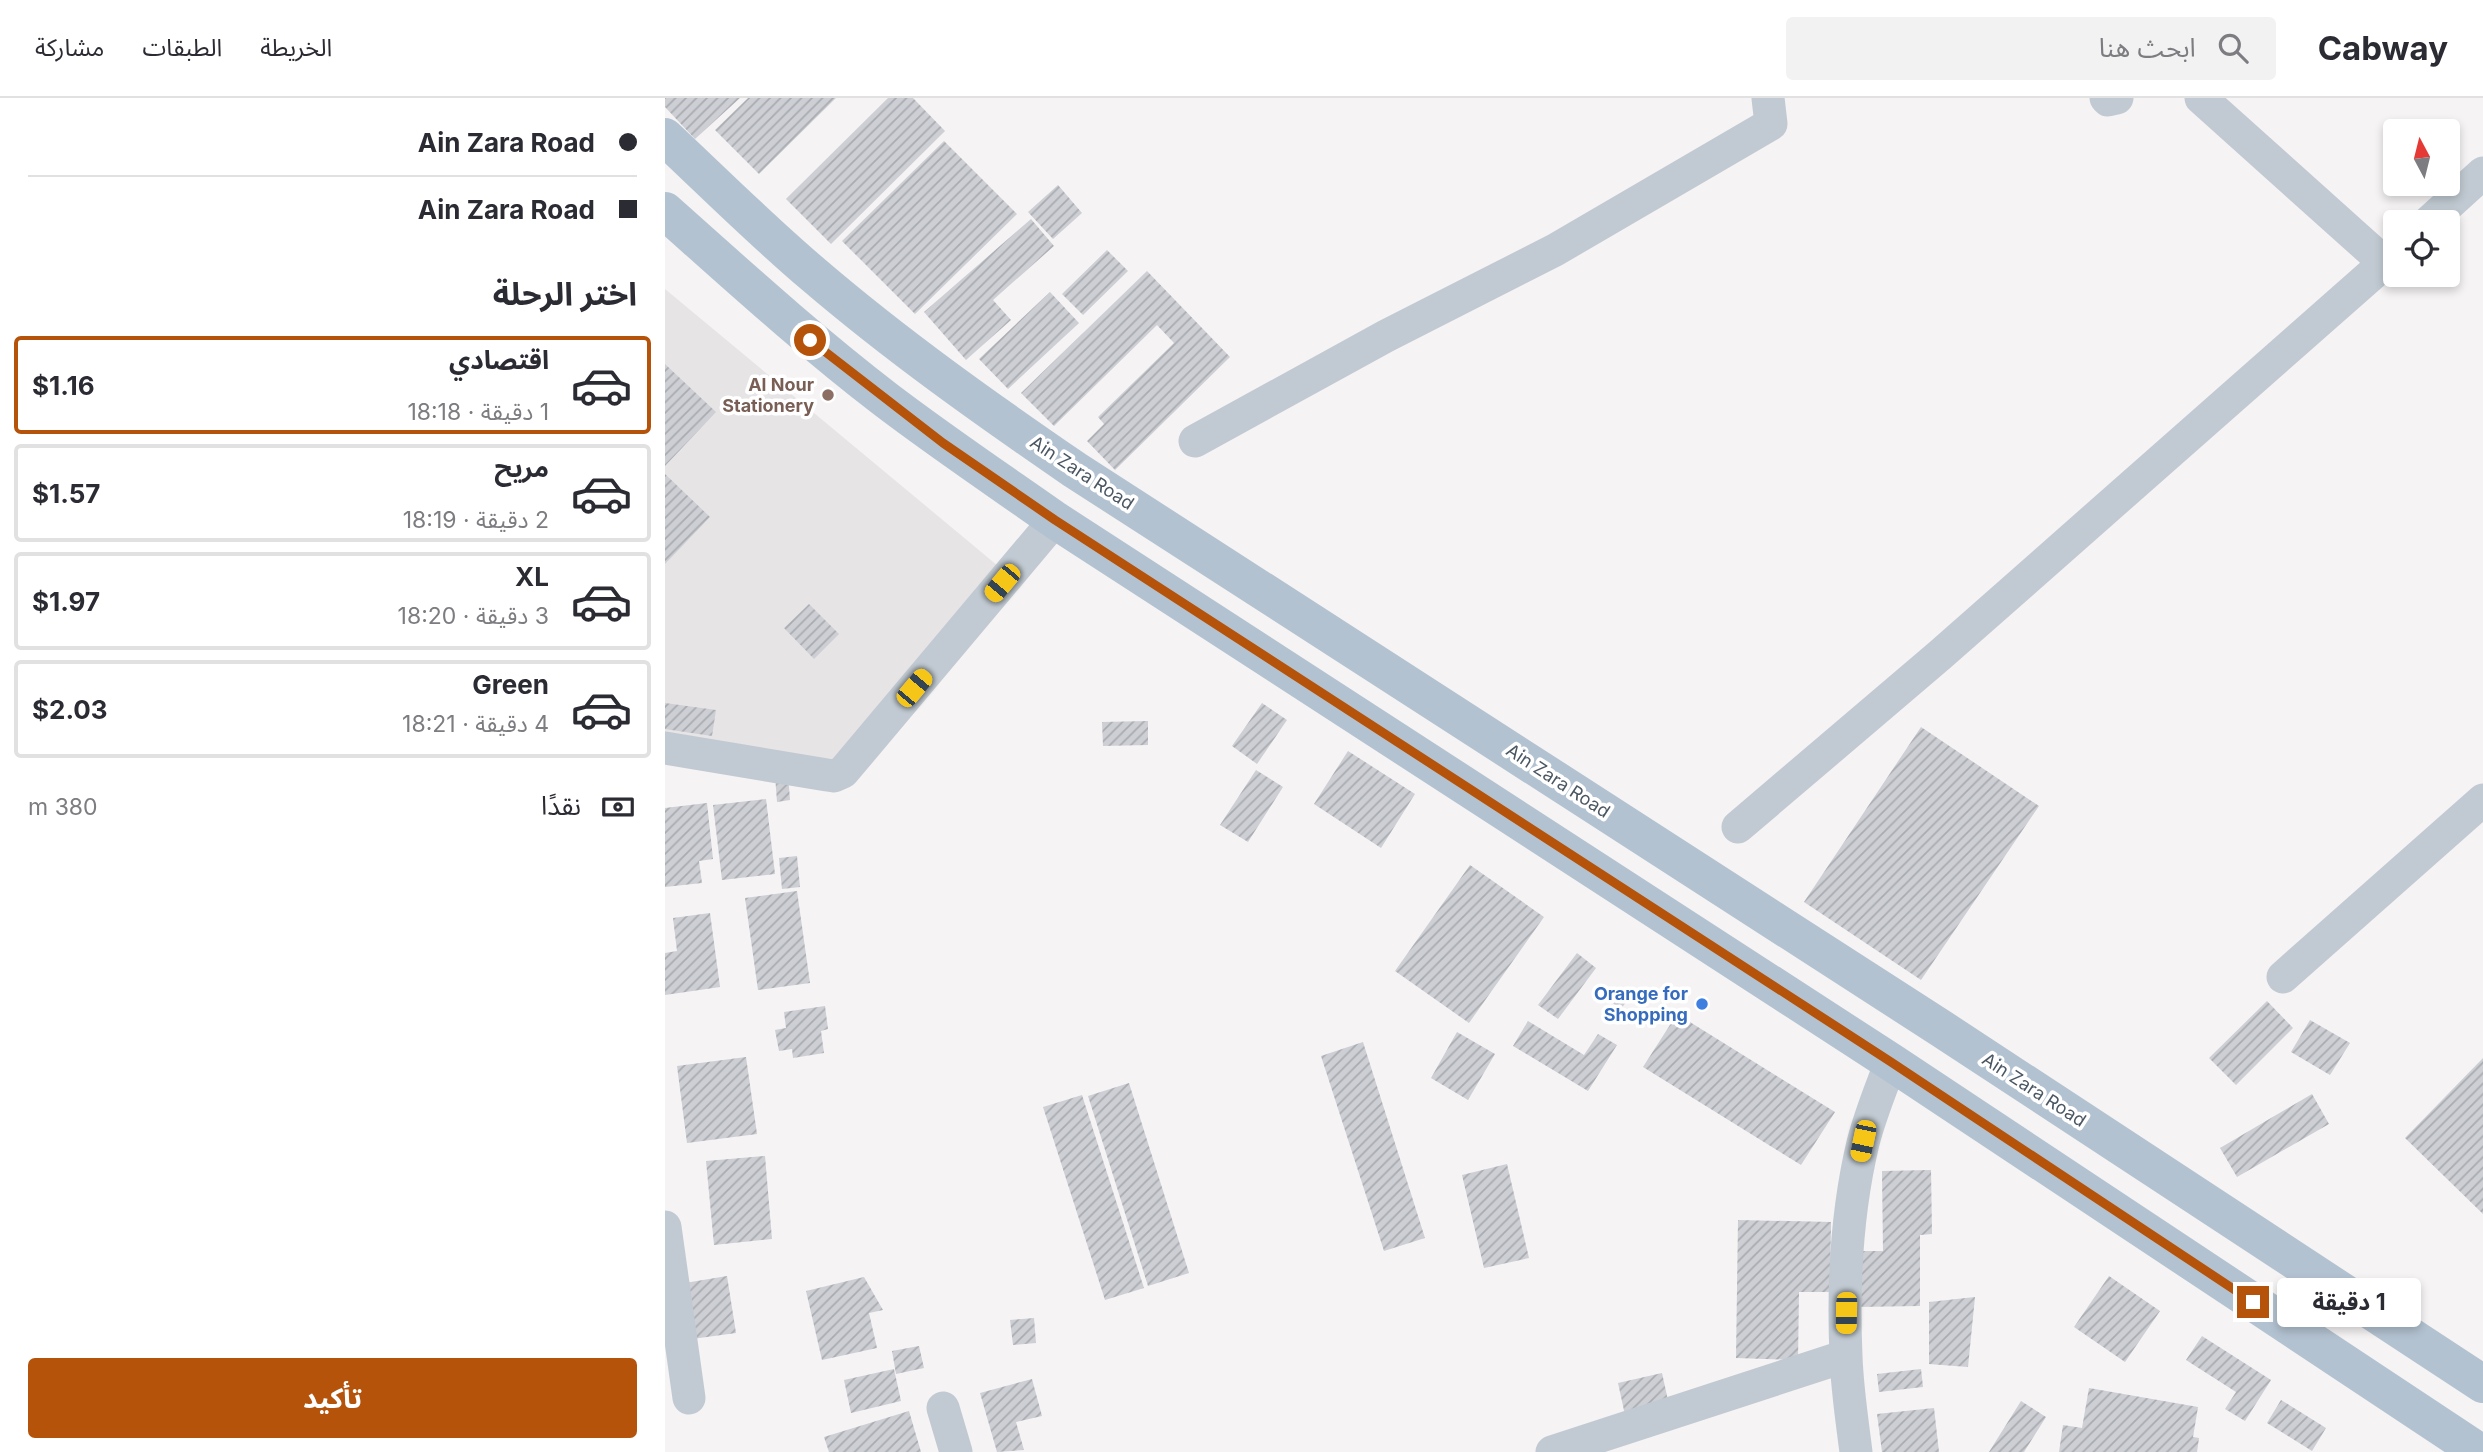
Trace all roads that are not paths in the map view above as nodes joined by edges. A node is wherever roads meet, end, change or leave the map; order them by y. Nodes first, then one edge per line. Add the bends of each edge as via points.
1 (1768, 98) edge
2 (2106, 98) edge
3 (2117, 98) edge
4 (2201, 98) edge
5 (665, 137) edge
6 (2483, 173) edge
7 (2442, 210) edge
8 (665, 211) edge
9 (2383, 252) edge
10 (2383, 264) edge
11 (1195, 440) dead end
12 (1055, 520) junction
13 (665, 748) edge
14 (2483, 800) edge
15 (1738, 827) dead end
16 (2283, 977) dead end
17 (1891, 1062) junction
18 (665, 1227) edge
19 (1846, 1356) junction
20 (2483, 1384) edge
21 (689, 1398) dead end
22 (943, 1408) dead end
23 (956, 1452) edge
24 (1552, 1452) edge
25 (1856, 1452) edge
26 (2479, 1452) edge

1 - 11 street via 1771,124 1556,250
2 - 3 street
4 - 9 street
5 - 20 main road, Ain Zara Road via 813,274 1007,423
6 - 7 street
8 - 12 main road via 773,309 867,385
10 - 15 street
12 - 13 street via 843,772 834,776
12 - 17 main road
14 - 16 street
17 - 19 street via 1871,1114 1854,1181
17 - 26 main road
18 - 21 street
19 - 24 street
19 - 25 street
22 - 23 street

